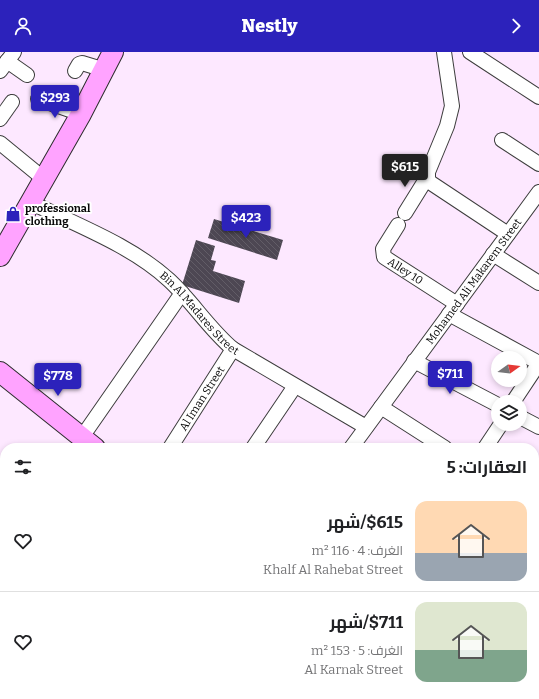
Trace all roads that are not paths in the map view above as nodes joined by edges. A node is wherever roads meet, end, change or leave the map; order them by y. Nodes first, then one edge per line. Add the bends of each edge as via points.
1 (113, 52) edge
2 (444, 52) edge
3 (470, 52) edge
4 (7, 61) edge
5 (105, 70) junction
6 (75, 71) dead end
7 (27, 75) dead end
8 (539, 97) edge
9 (38, 99) dead end
10 (12, 102) dead end
11 (81, 114) junction
12 (0, 119) edge
13 (502, 140) dead end
14 (0, 144) edge
15 (539, 164) edge
16 (428, 176) junction
17 (44, 179) junction
18 (539, 192) edge
19 (30, 202) junction
20 (508, 234) junction
21 (493, 254) junction
22 (0, 256) edge
23 (539, 283) edge
24 (182, 293) junction
25 (453, 309) junction
26 (233, 349) junction
27 (414, 361) junction
28 (539, 363) edge
29 (0, 372) edge
30 (295, 386) junction
31 (518, 395) edge
32 (491, 401) edge
33 (381, 407) junction
34 (527, 421) edge
35 (366, 427) junction
36 (539, 427) edge
37 (497, 431) edge
38 (89, 443) edge
39 (173, 443) edge
40 (256, 443) edge
41 (355, 443) edge
42 (437, 443) edge
43 (489, 443) edge

1 - 5 main road
2 - 16 street via 452,106
3 - 8 street
4 - 7 street
5 - 6 street via 82,63
5 - 11 main road
9 - 11 street
10 - 12 street
11 - 17 main road
13 - 15 street
14 - 17 street
16 - 20 street via 430,183
16 - 25 street, Alley 10 via 383,249 384,257
17 - 19 main road
18 - 20 street, Mohamed Ali Makarem Street
19 - 22 main road
19 - 24 street, Bin Al Madares Street via 140,257
20 - 21 street, Mohamed Ali Makarem Street
21 - 23 street
21 - 25 street, Mohamed Ali Makarem Street
24 - 26 street, Bin Al Madares Street
24 - 38 street
25 - 27 street, Mohamed Ali Makarem Street
25 - 28 street
26 - 30 street, Bin Al Madares Street
26 - 39 street, Al Iman Street
27 - 32 street
27 - 33 street, Mohamed Ali Makarem Street
28 - 31 street
29 - 38 main road
30 - 35 street, Bin Al Madares Street
30 - 40 street
33 - 35 street, Mohamed Ali Makarem Street
33 - 42 street
34 - 36 street
35 - 41 street, Mohamed Ali Makarem Street
37 - 43 street

